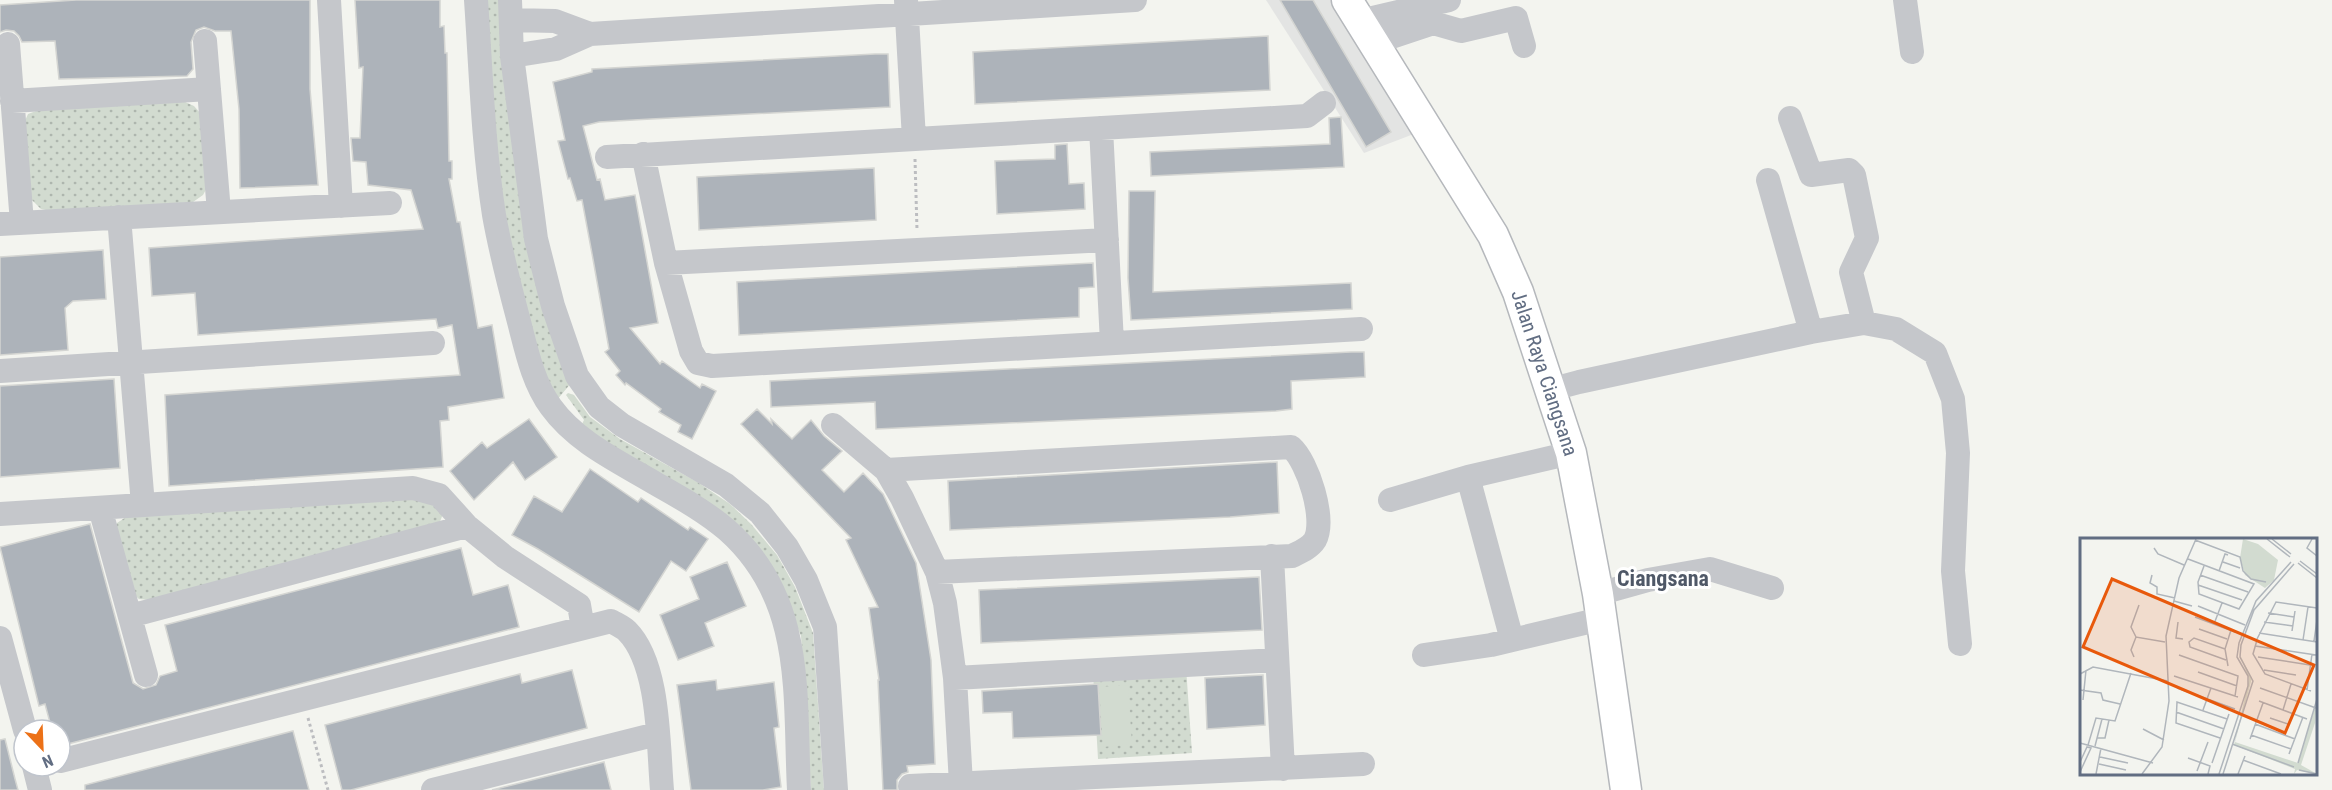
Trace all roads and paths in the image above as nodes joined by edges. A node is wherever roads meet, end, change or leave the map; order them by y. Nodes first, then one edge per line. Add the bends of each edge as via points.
1 (329, 0) edge
2 (476, 0) edge
3 (1135, 0) edge
4 (1449, 0) edge
5 (1905, 0) edge
6 (907, 7) edge
7 (511, 10) edge
8 (1360, 21) edge
9 (590, 34) junction
10 (205, 41) dead end
11 (8, 44) dead end
12 (1524, 46) dead end
13 (1912, 52) dead end
14 (512, 56) junction
15 (209, 89) junction
16 (12, 101) junction
17 (1324, 103) dead end
18 (1790, 118) dead end
19 (1101, 128) junction
20 (914, 139) junction
21 (643, 154) junction
22 (607, 157) dead end
23 (1768, 180) dead end
24 (390, 203) dead end
25 (341, 206) junction
26 (219, 212) junction
27 (119, 218) junction
28 (11, 223) edge
29 (1107, 240) junction
30 (917, 250) junction
31 (666, 263) junction
32 (1864, 323) junction
33 (1361, 329) dead end
34 (1811, 332) junction
35 (433, 343) dead end
36 (1112, 343) junction
37 (131, 362) junction
38 (0, 371) edge
39 (577, 376) junction
40 (1549, 390) junction
41 (551, 407) junction
42 (833, 425) dead end
43 (1570, 453) junction
44 (886, 470) junction
45 (1468, 477) junction
46 (1390, 500) dead end
47 (143, 505) junction
48 (100, 508) junction
49 (0, 514) edge
50 (467, 526) junction
51 (1272, 556) junction
52 (937, 572) junction
53 (1772, 588) dead end
54 (1599, 607) junction
55 (130, 616) junction
56 (583, 628) junction
57 (0, 638) edge
58 (1512, 640) junction
59 (1960, 644) dead end
60 (1424, 655) dead end
61 (1277, 660) junction
62 (146, 675) dead end
63 (955, 678) junction
64 (303, 699) junction
65 (22, 718) edge
66 (657, 734) junction
67 (72, 758) edge
68 (1363, 764) dead end
69 (1282, 769) junction
70 (1153, 783) edge
71 (961, 784) junction
72 (910, 786) dead end
73 (328, 790) edge
74 (433, 790) edge
75 (662, 790) edge
76 (799, 790) edge
77 (836, 790) edge
78 (1626, 790) edge

1 - 25 street
2 - 41 street via 485,143 495,216 532,374
3 - 6 street
4 - 8 street
5 - 13 street
6 - 9 street
6 - 20 street
7 - 9 street
7 - 14 street
8 - 12 street via 1433,22 1461,31 1516,18
8 - 40 main road, Jalan Raya Ciangsana via 1493,235 1518,292
9 - 14 street via 556,49
10 - 15 street
11 - 16 street
14 - 39 street via 536,239
15 - 16 street
15 - 26 street
16 - 28 street
17 - 19 street via 1307,116
18 - 32 street via 1811,175 1849,170 1854,175 1867,238 1851,272
19 - 20 street
19 - 29 street
20 - 21 street
20 - 30 path
21 - 22 street
21 - 31 street
23 - 34 street
24 - 25 street
25 - 26 street
26 - 27 street
27 - 28 street
27 - 37 street
29 - 30 street
29 - 36 street
30 - 31 street
31 - 36 street via 691,351 698,363 712,366
32 - 34 street
32 - 59 street via 1896,329 1935,353 1953,399 1958,453 1953,571
33 - 36 street
34 - 40 street
35 - 37 street
37 - 38 street
37 - 47 street
39 - 41 street
39 - 77 street via 599,407 622,425 726,485 760,513 787,548 806,579 825,627
40 - 43 main road, Jalan Raya Ciangsana
41 - 76 street via 579,438 693,506 726,530 752,556 776,594 790,641 796,676
42 - 44 street
43 - 45 street
43 - 54 main road, Jalan Raya Ciangsana
44 - 51 street via 1291,447 1300,455 1315,498 1316,538 1292,556
44 - 52 street
45 - 46 street
45 - 58 street
47 - 48 street
47 - 50 street via 413,488 439,495
48 - 49 street
48 - 55 street
50 - 55 street
50 - 56 street via 579,605
51 - 52 street
51 - 61 street
52 - 63 street
53 - 54 street via 1710,569 1648,580
54 - 58 street
54 - 78 main road, Jalan Raya Ciangsana
55 - 62 street
56 - 64 street
56 - 66 street via 611,621 626,630 639,647 651,677
57 - 65 street
58 - 60 street
61 - 63 street
61 - 69 street
63 - 71 street
64 - 67 street
64 - 73 path
66 - 74 street
66 - 75 street
68 - 69 street
69 - 70 street
70 - 71 street
71 - 72 street

